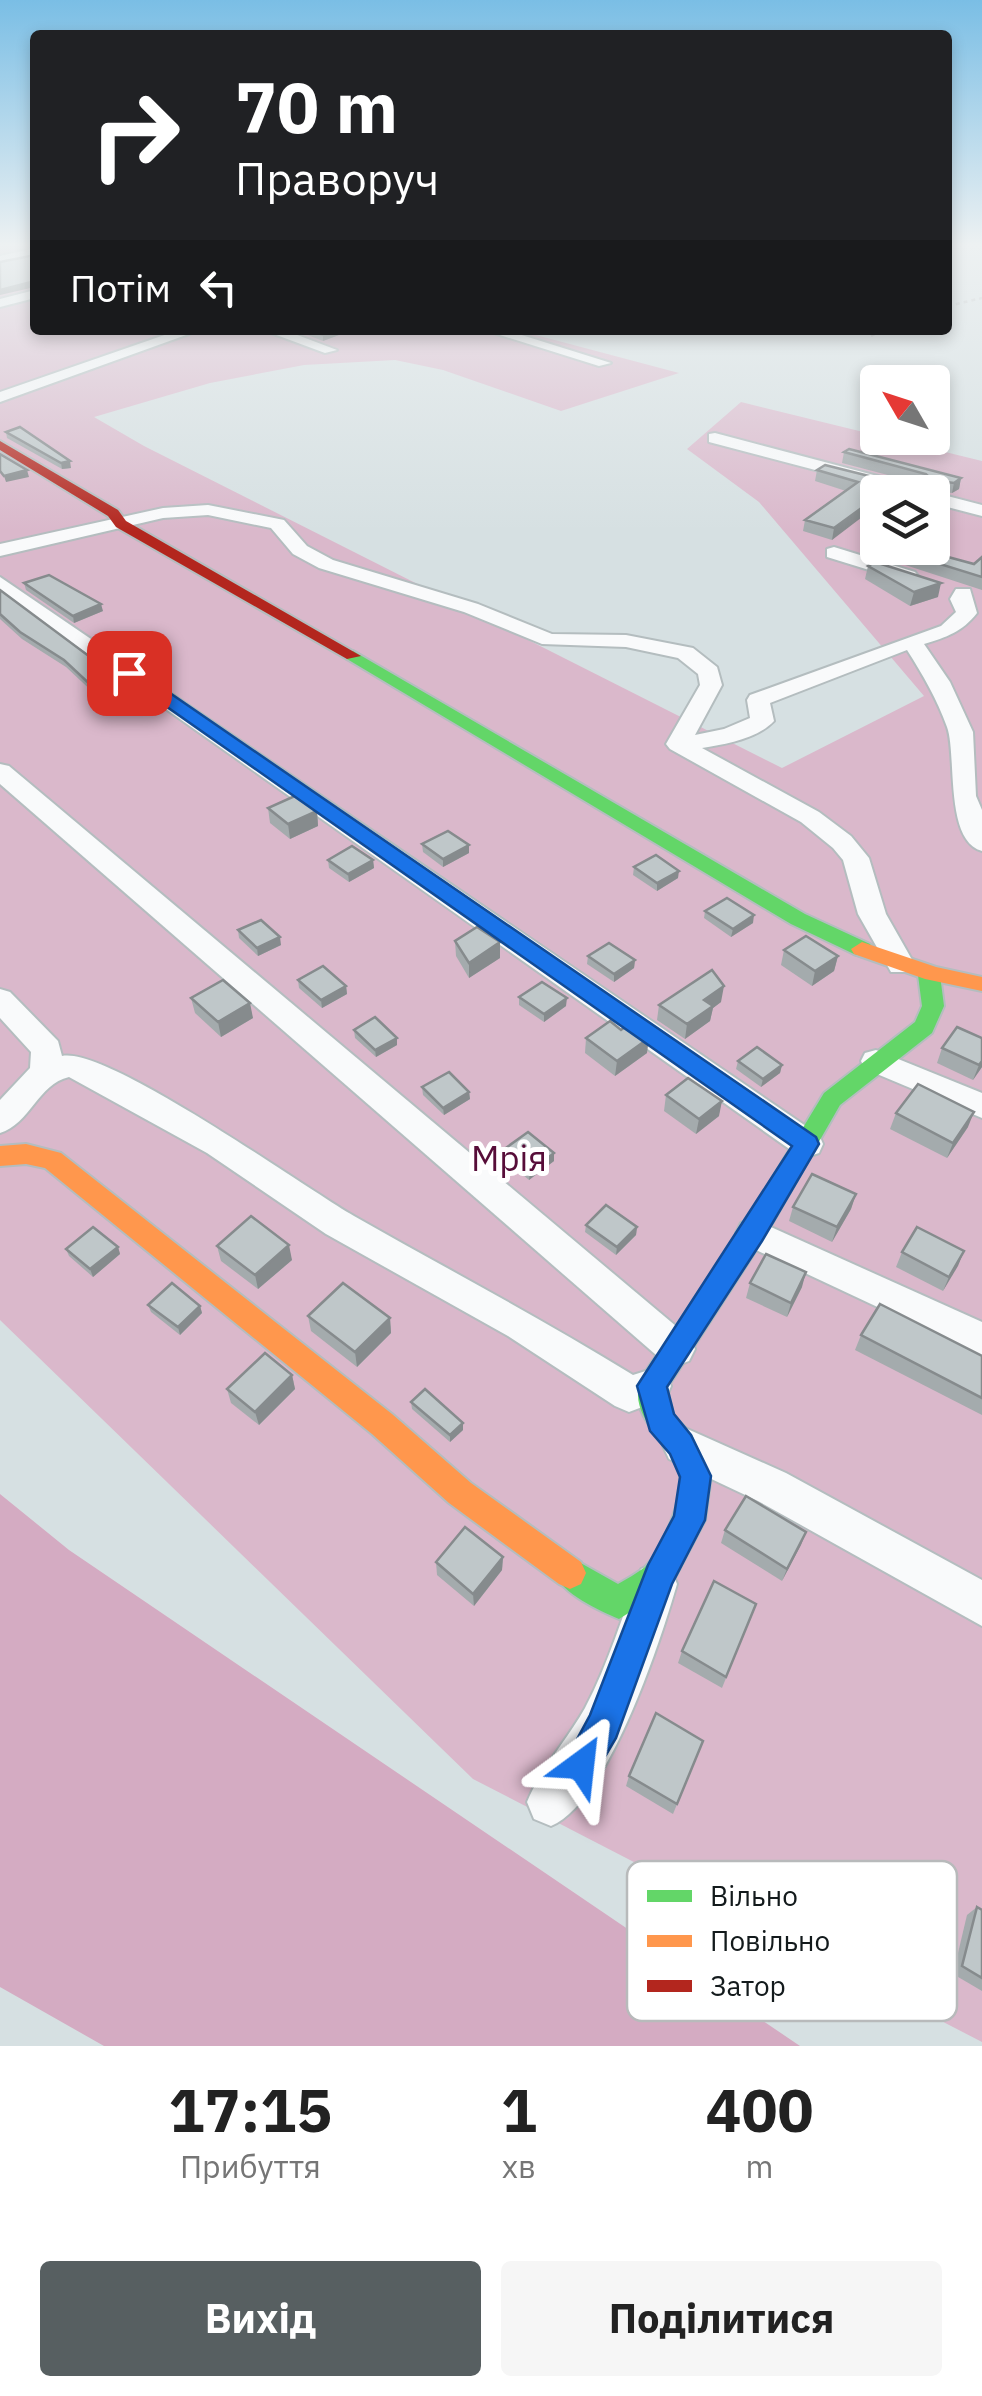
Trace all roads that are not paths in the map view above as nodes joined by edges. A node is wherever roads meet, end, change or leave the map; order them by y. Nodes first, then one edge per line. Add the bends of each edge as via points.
1 (160, 341) edge
2 (304, 341) edge
3 (530, 341) edge
4 (330, 350) dead end
5 (604, 363) dead end
6 (0, 396) edge
7 (715, 438) dead end
8 (0, 444) edge
9 (860, 477) edge
10 (950, 502) edge
11 (982, 511) edge
12 (120, 524) junction
13 (0, 550) edge
14 (834, 553) dead end
15 (0, 583) edge
16 (954, 591) edge
17 (910, 641) junction
18 (678, 744) junction
19 (972, 745) edge
20 (0, 771) edge
21 (982, 843) edge
22 (900, 965) junction
23 (930, 975) junction
24 (982, 984) edge
25 (0, 999) edge
26 (876, 1061) junction
27 (45, 1071) junction
28 (982, 1106) edge
29 (2, 1139) edge
30 (807, 1144) junction
31 (753, 1234) junction
32 (982, 1340) edge
33 (676, 1349) junction
34 (652, 1386) junction
35 (681, 1444) junction
36 (659, 1576) junction
37 (982, 1604) edge
38 (551, 1802) dead end

1 - 6 street
2 - 4 street
3 - 5 street
7 - 9 street
8 - 12 street via 113,513
10 - 11 street
12 - 13 street
12 - 18 street via 173,511 236,514 277,524 300,550 326,564 550,640 626,641 685,653 709,672 711,685
12 - 22 street via 798,919
14 - 16 street
15 - 30 street
16 - 17 street via 967,613 960,622
17 - 18 street via 758,700 762,721 753,727
17 - 19 street
18 - 22 street via 810,817 842,842 856,858 872,914
19 - 21 street via 964,796
20 - 33 street
22 - 23 street
23 - 24 street
23 - 26 street via 933,1006 924,1028
25 - 27 street via 47,1049
26 - 28 street
26 - 30 street via 832,1099
27 - 29 street
27 - 34 street via 71,1065 98,1076 629,1394
29 - 36 street via 52,1160 460,1494 571,1574 618,1602
30 - 31 street
31 - 32 street
31 - 33 street
33 - 34 street
34 - 35 street via 660,1421
35 - 36 street via 696,1476 689,1520
35 - 37 street via 772,1486
36 - 38 street via 604,1726

